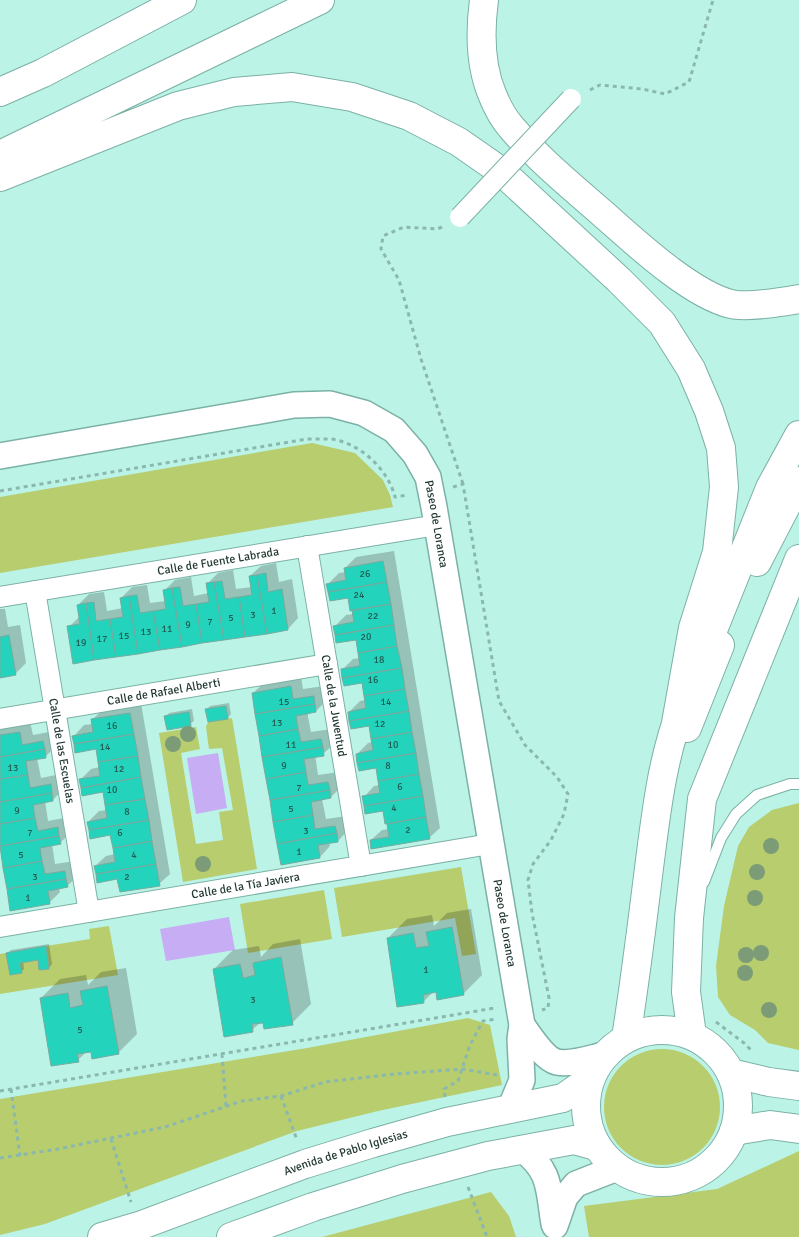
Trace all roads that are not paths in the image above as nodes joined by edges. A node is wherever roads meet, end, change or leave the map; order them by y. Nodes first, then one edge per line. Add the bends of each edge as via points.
1 (182, 0) edge
2 (320, 0) edge
3 (484, 0) edge
4 (0, 92) edge
5 (571, 99) road end
6 (0, 155) edge
7 (0, 177) edge
8 (460, 217) road end
9 (799, 299) edge
10 (799, 435) edge
11 (0, 456) edge
12 (799, 481) edge
13 (437, 525) junction
14 (307, 546) junction
15 (796, 567) edge
16 (35, 591) junction
17 (0, 597) edge
18 (327, 664) junction
19 (55, 710) junction
20 (0, 719) edge
21 (676, 723) junction
22 (799, 784) edge
23 (657, 800) junction
24 (490, 844) junction
25 (361, 866) junction
26 (88, 912) junction
27 (689, 918) junction
28 (0, 927) edge
29 (520, 1019) junction
30 (692, 1035) junction
31 (626, 1038) junction
32 (604, 1055) junction
33 (731, 1073) junction
34 (589, 1080) junction
35 (799, 1086) edge
36 (510, 1109) junction
37 (799, 1129) edge
38 (734, 1131) junction
39 (596, 1146) junction
40 (522, 1149) junction
41 (617, 1168) junction
42 (556, 1232) edge
43 (102, 1237) edge
44 (231, 1237) edge

1 - 4 main road
2 - 6 main road
3 - 9 main road via 481,30 492,93 509,125 541,160 621,230 699,291 732,304 772,304
5 - 8 street, bridge
7 - 21 main road via 178,106 234,92 292,87 352,97 409,116 459,142 502,172 662,323 691,369 721,448 724,488 717,552 693,628
10 - 21 main road via 770,488
11 - 13 street, Paseo de Loranca via 294,405 330,404 364,413 394,430 415,454 428,477
12 - 23 main road via 739,598
13 - 14 street, Calle de Fuente Labrada
13 - 24 street, Paseo de Loranca
14 - 16 street, Calle de Fuente Labrada
14 - 18 street, Calle de la Juventud
15 - 27 main road via 702,799
16 - 17 street, Calle de Fuente Labrada
16 - 19 street, Calle de las Escuelas
18 - 19 street, Calle de Rafael Alberti
18 - 25 street, Calle de la Juventud
19 - 20 street, Calle de Rafael Alberti
19 - 26 street, Calle de las Escuelas
21 - 23 main road
22 - 27 lane via 757,794 736,814 721,838
23 - 31 main road
24 - 25 street, Calle de la Tía Javiera
24 - 29 street, Paseo de Loranca
25 - 26 street, Calle de la Tía Javiera
26 - 28 street, Calle de la Tía Javiera
27 - 30 main road via 686,992
29 - 32 street, Paseo de Loranca via 543,1052 556,1062
29 - 36 street, Paseo de Loranca via 522,1080
30 - 31 main road via 648,1030
30 - 33 main road via 708,1044
31 - 32 main road
32 - 34 main road
33 - 35 main road
33 - 38 main road via 738,1093
34 - 36 main road, Avenida de Pablo Iglesias via 563,1098
34 - 39 main road via 585,1104 588,1127
36 - 43 main road, Avenida de Pablo Iglesias via 373,1142
37 - 38 main road via 770,1125
38 - 41 main road via 725,1149 711,1165 688,1178 650,1181 632,1177
39 - 40 main road via 574,1140
39 - 41 main road
40 - 42 street via 536,1160 546,1175
40 - 44 main road via 402,1179
41 - 42 street via 576,1184 565,1197

